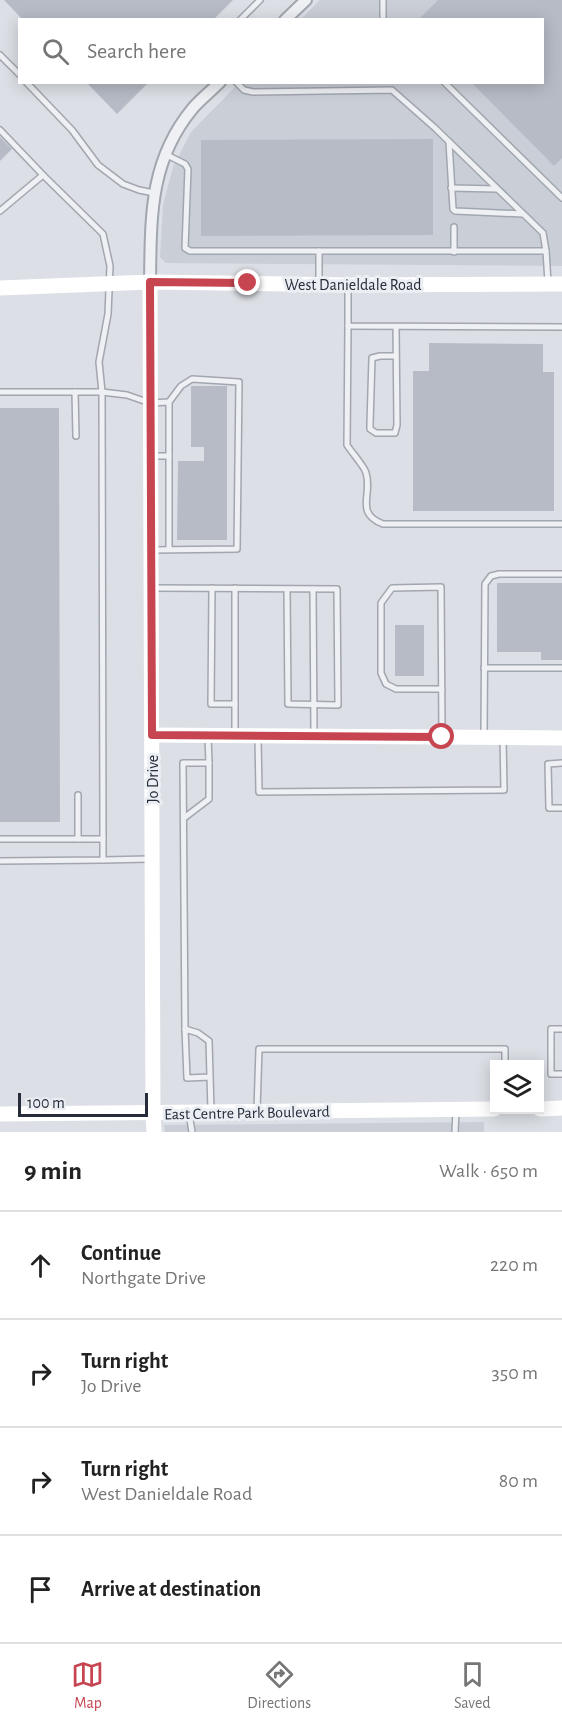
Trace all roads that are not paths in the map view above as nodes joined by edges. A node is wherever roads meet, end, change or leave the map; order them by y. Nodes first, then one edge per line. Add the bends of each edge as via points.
1 (260, 0) edge
2 (383, 0) edge
3 (300, 2) edge
4 (242, 18) edge
5 (287, 18) edge
6 (383, 18) edge
7 (0, 55) edge
8 (18, 73) edge
9 (28, 84) edge
10 (218, 84) edge
11 (238, 84) edge
12 (446, 84) edge
13 (0, 130) edge
14 (449, 142) junction
15 (165, 154) junction
16 (43, 175) junction
17 (451, 188) junction
18 (498, 189) junction
19 (154, 193) junction
20 (562, 198) edge
21 (0, 211) edge
22 (523, 213) junction
23 (454, 228) dead end
24 (319, 251) junction
25 (546, 251) junction
26 (454, 252) junction
27 (150, 282) junction
28 (109, 284) junction
29 (319, 284) junction
30 (555, 284) edge
31 (348, 285) junction
32 (0, 288) edge
33 (348, 326) junction
34 (396, 327) junction
35 (562, 327) edge
36 (396, 356) junction
37 (0, 392) edge
38 (75, 392) junction
39 (102, 392) junction
40 (169, 402) junction
41 (150, 403) junction
42 (76, 436) dead end
43 (150, 456) junction
44 (169, 456) junction
45 (562, 524) edge
46 (169, 549) junction
47 (151, 550) junction
48 (562, 574) edge
49 (151, 588) junction
50 (212, 588) junction
51 (235, 588) junction
52 (287, 589) junction
53 (313, 589) junction
54 (484, 668) junction
55 (562, 668) edge
56 (442, 689) junction
57 (235, 704) junction
58 (314, 705) junction
59 (152, 735) junction
60 (208, 735) junction
61 (235, 735) junction
62 (258, 735) junction
63 (314, 736) junction
64 (442, 737) junction
65 (484, 737) junction
66 (503, 737) junction
67 (562, 738) edge
68 (209, 763) junction
69 (562, 764) edge
70 (78, 795) dead end
71 (562, 808) edge
72 (184, 818) junction
73 (0, 839) edge
74 (78, 839) junction
75 (103, 839) junction
76 (153, 859) junction
77 (103, 860) junction
78 (0, 861) edge
79 (185, 1029) junction
80 (562, 1029) edge
81 (505, 1060) edge
82 (562, 1074) edge
83 (210, 1077) junction
84 (562, 1108) edge
85 (490, 1109) edge
86 (544, 1109) edge
87 (457, 1110) junction
88 (257, 1112) junction
89 (153, 1113) junction
90 (189, 1113) junction
91 (211, 1113) junction
92 (0, 1114) edge
93 (154, 1132) edge
94 (192, 1132) edge
95 (455, 1132) edge

1 - 4 lane
2 - 6 lane
3 - 5 street
7 - 8 lane
9 - 19 lane via 72,130 98,165 123,183
10 - 15 street via 194,107
11 - 14 lane via 253,92 392,90
12 - 20 lane
13 - 16 lane
14 - 17 lane
14 - 18 lane
15 - 19 street
15 - 24 lane via 188,169 185,248
16 - 21 lane
16 - 28 lane via 103,234 110,266
17 - 18 lane
17 - 22 lane via 455,211
18 - 22 lane
19 - 27 street
22 - 25 lane via 543,233
23 - 26 lane
24 - 26 lane
24 - 29 lane
25 - 26 lane
25 - 30 lane
27 - 28 street, West Danieldale Road
27 - 29 street, West Danieldale Road
27 - 41 street, Jo Drive
28 - 32 street, West Danieldale Road
28 - 39 lane via 99,362
29 - 31 street, West Danieldale Road
30 - 31 street, West Danieldale Road
31 - 33 lane
33 - 34 lane
33 - 45 lane via 347,445 366,472 367,512 372,520 383,524
34 - 35 lane
34 - 36 lane
36 - 36 lane via 395,433 376,433 370,429 372,358
37 - 38 lane
38 - 39 lane
38 - 42 lane
39 - 41 lane
39 - 75 lane
40 - 41 lane
40 - 44 lane
40 - 46 lane via 192,379 239,382 237,549
41 - 43 street, Jo Drive
43 - 44 lane
43 - 47 street, Jo Drive
44 - 46 lane
46 - 47 lane
47 - 49 street, Jo Drive
48 - 54 lane via 491,576 485,584
49 - 50 lane
49 - 59 street, Jo Drive
50 - 51 lane
50 - 57 lane via 211,704
51 - 52 lane
51 - 57 lane
52 - 53 lane
52 - 58 lane via 288,704
53 - 58 lane
53 - 58 lane via 337,589 338,705
54 - 55 lane
54 - 65 lane
56 - 56 lane via 441,588 392,588 381,603 381,674 386,684 396,689
56 - 64 lane
57 - 61 lane
58 - 63 lane
59 - 60 street
59 - 76 street, Jo Drive
60 - 61 street
60 - 68 lane
61 - 62 street
62 - 63 street
62 - 66 lane via 259,792 504,790
63 - 64 street
64 - 65 street
65 - 66 street
66 - 67 street
68 - 72 lane via 208,799
68 - 72 lane via 183,763
69 - 71 lane via 548,764 549,808
70 - 74 lane
72 - 79 lane
73 - 74 lane
74 - 75 lane
75 - 77 lane
76 - 77 lane
76 - 89 street, Jo Drive
77 - 78 lane
79 - 83 lane via 209,1041
79 - 83 lane via 187,1078
80 - 82 lane via 551,1029 551,1074
81 - 88 lane via 505,1049 259,1049
83 - 91 lane
84 - 86 street
85 - 87 street, East Centre Park Boulevard
87 - 88 street, East Centre Park Boulevard
87 - 95 lane
88 - 91 street, East Centre Park Boulevard
89 - 90 street, East Centre Park Boulevard
89 - 92 street, East Centre Park Boulevard
89 - 93 street, Jo Drive
90 - 91 street, East Centre Park Boulevard
90 - 94 lane

